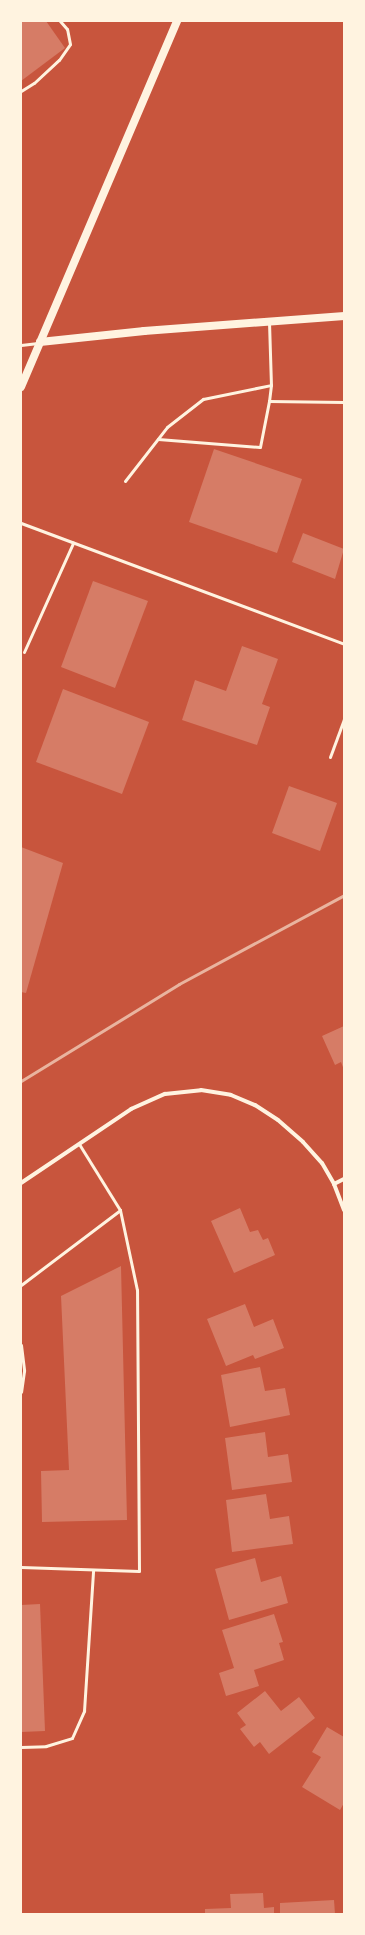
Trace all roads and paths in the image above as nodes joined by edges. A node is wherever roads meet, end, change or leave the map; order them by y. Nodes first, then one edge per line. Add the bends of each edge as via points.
1 (60, 21) edge
2 (177, 21) edge
3 (21, 90) edge
4 (344, 316) edge
5 (269, 322) junction
6 (40, 342) junction
7 (21, 345) edge
8 (271, 385) junction
9 (21, 388) edge
10 (269, 401) junction
11 (344, 402) edge
12 (158, 439) junction
13 (125, 482) dead end
14 (21, 523) edge
15 (73, 543) junction
16 (344, 644) edge
17 (24, 652) dead end
18 (344, 719) edge
19 (330, 757) dead end
20 (79, 1144) junction
21 (344, 1179) edge
22 (21, 1183) edge
23 (334, 1184) junction
24 (120, 1210) junction
25 (344, 1210) edge
26 (21, 1285) edge
27 (21, 1345) edge
28 (21, 1392) edge
29 (21, 1567) edge
30 (93, 1570) junction
31 (21, 1747) edge

1 - 3 lane via 67,29 70,44 59,60 34,83
2 - 6 main road
4 - 5 main road
5 - 6 main road
5 - 8 lane
6 - 7 lane
6 - 9 main road
8 - 10 lane
8 - 12 lane via 203,399 167,427
10 - 11 lane
10 - 12 lane via 260,447
12 - 13 lane
14 - 15 lane
15 - 16 lane
15 - 17 lane
18 - 19 lane
20 - 22 street
20 - 23 street via 131,1109 165,1094 201,1090 231,1095 255,1105 278,1120 322,1163
20 - 24 lane
21 - 23 street
23 - 25 street
24 - 26 lane
24 - 30 lane via 137,1290 139,1571
27 - 28 lane via 24,1371
29 - 30 lane
30 - 31 lane via 84,1711 72,1738 46,1746

